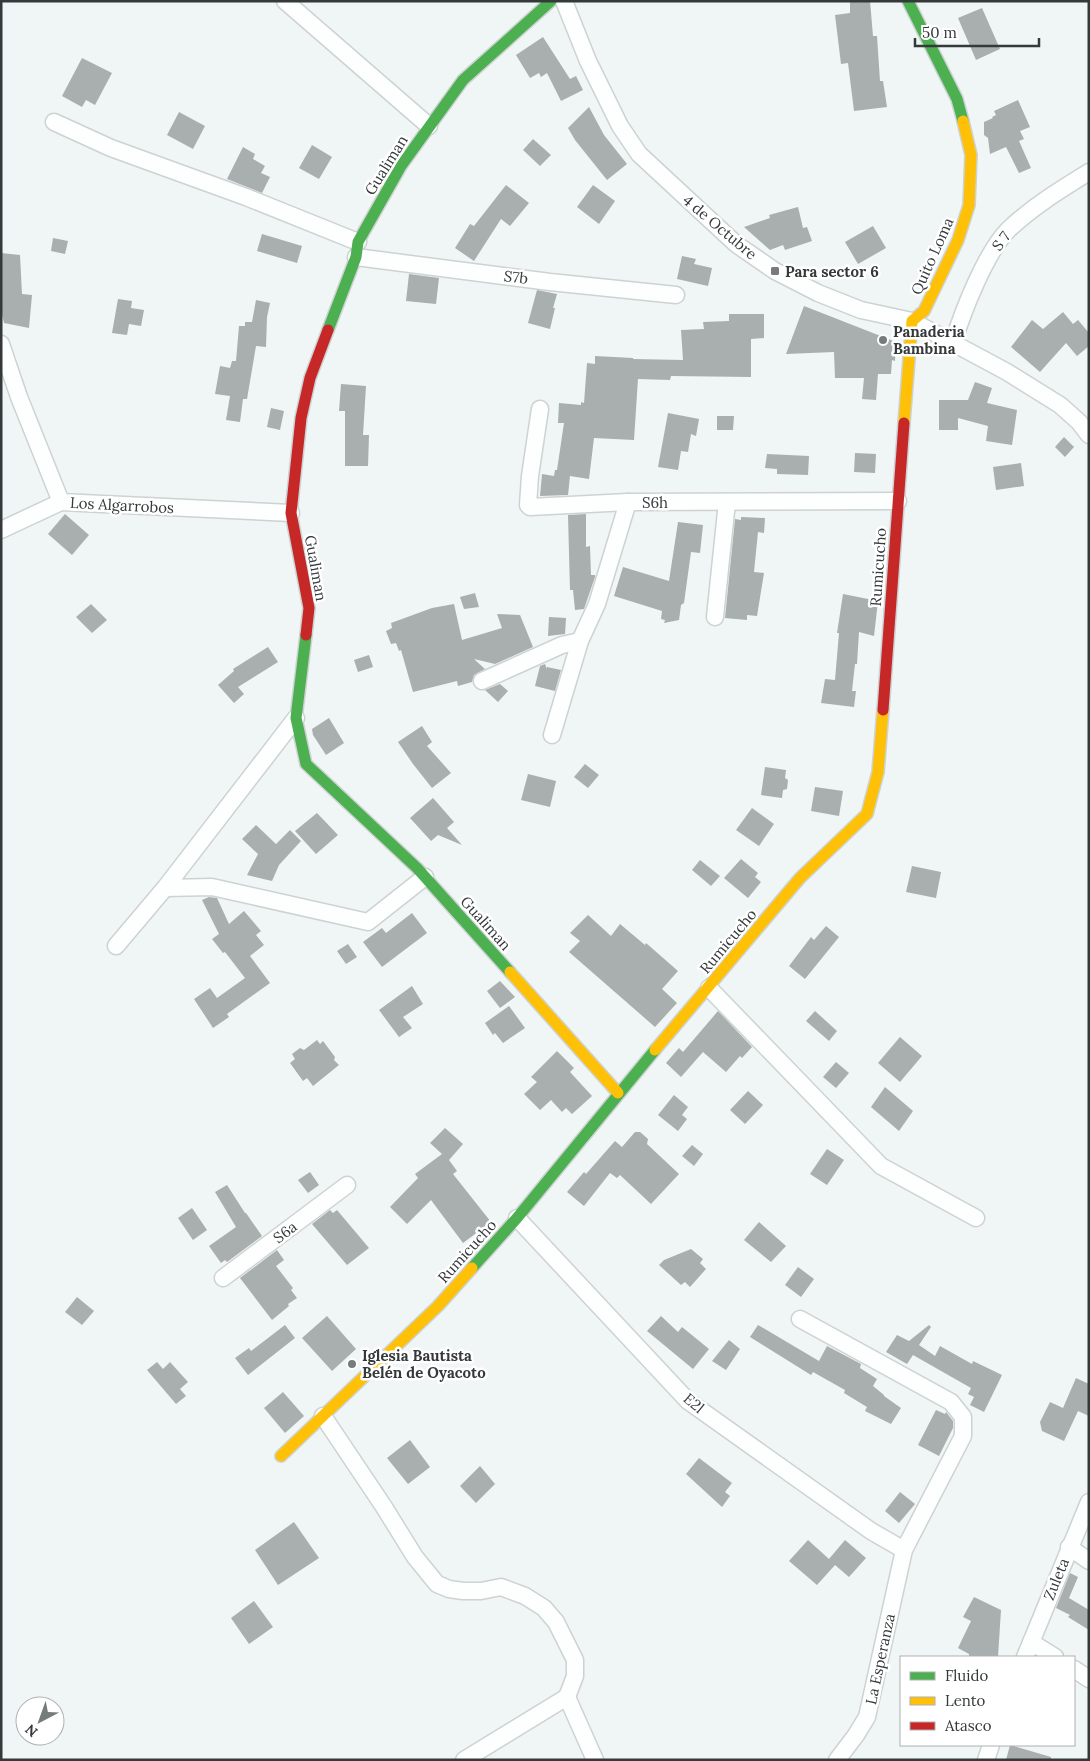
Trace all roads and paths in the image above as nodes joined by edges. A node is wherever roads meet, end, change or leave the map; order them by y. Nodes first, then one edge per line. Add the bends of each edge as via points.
1 (285, 1) edge
2 (550, 1) edge
3 (564, 1) edge
4 (908, 1) edge
5 (54, 122) dead end
6 (429, 126) junction
7 (1089, 172) edge
8 (357, 250) junction
9 (676, 294) dead end
10 (912, 321) junction
11 (953, 343) junction
12 (1, 344) edge
13 (540, 409) dead end
14 (1089, 435) edge
15 (898, 501) junction
16 (61, 502) junction
17 (628, 502) junction
18 (727, 502) junction
19 (292, 513) junction
20 (1, 530) edge
21 (715, 617) dead end
22 (580, 641) junction
23 (482, 681) dead end
24 (296, 718) junction
25 (552, 735) dead end
26 (425, 877) junction
27 (165, 888) junction
28 (116, 946) dead end
29 (709, 988) junction
30 (618, 1093) junction
31 (347, 1185) dead end
32 (517, 1218) junction
33 (976, 1218) dead end
34 (223, 1278) dead end
35 (800, 1319) dead end
36 (323, 1416) junction
37 (281, 1456) dead end
38 (1089, 1502) edge
39 (1069, 1547) junction
40 (904, 1550) junction
41 (1089, 1561) edge
42 (1028, 1650) edge
43 (1051, 1656) edge
44 (1075, 1670) edge
45 (1089, 1678) edge
46 (567, 1697) junction
47 (991, 1746) edge
48 (464, 1760) edge
49 (595, 1760) edge
50 (837, 1760) edge
51 (986, 1760) edge

1 - 6 street
2 - 6 street, Gualiman via 463,80
3 - 10 street, 4 de Octubre via 588,61 620,126 639,154 704,216 736,244 776,271 818,293 861,310
4 - 10 street, Quito Loma via 957,99 971,155 969,205 958,240 924,311
5 - 8 street, S7b via 111,148 246,198
6 - 8 street, Gualiman via 401,166
7 - 11 street, S 7 via 1040,202 1007,231 989,256 961,317
8 - 9 street, S7b via 550,282
8 - 19 street, Gualiman via 310,378 301,418
10 - 11 street, 4 de Octubre
10 - 15 street, Rumicucho
11 - 14 street, 4 de Octubre via 1060,406
12 - 16 street, Los Algarrobos
13 - 17 street via 530,476 530,507
15 - 18 street, S6h
15 - 29 street, Rumicucho via 878,772 868,814 800,878
16 - 19 street, Los Algarrobos
16 - 20 street
17 - 18 street, S6h
17 - 22 street, S6h via 596,604
18 - 21 street
19 - 24 street, Gualiman via 309,608
22 - 23 street via 562,645
22 - 25 street, S6h
24 - 26 street, Gualiman via 306,764
24 - 27 street
26 - 27 street via 368,922 212,887
26 - 30 street, Gualiman
27 - 28 street
29 - 30 street, Rumicucho
29 - 33 street via 881,1166
30 - 32 street, Rumicucho
31 - 34 street, S6a
32 - 36 street, Rumicucho via 438,1306
32 - 40 street, E2l via 688,1400 871,1531
35 - 40 street, La Esperanza via 951,1402 963,1417 963,1436
36 - 37 street, Rumicucho
36 - 46 street via 414,1557 437,1584 463,1591 501,1586 544,1608 556,1622 575,1660 575,1676
38 - 39 street, Zuleta
39 - 41 street
39 - 42 street, Zuleta
40 - 50 street, La Esperanza via 867,1717
42 - 43 street
44 - 45 street
46 - 48 street
46 - 49 street
47 - 51 street

